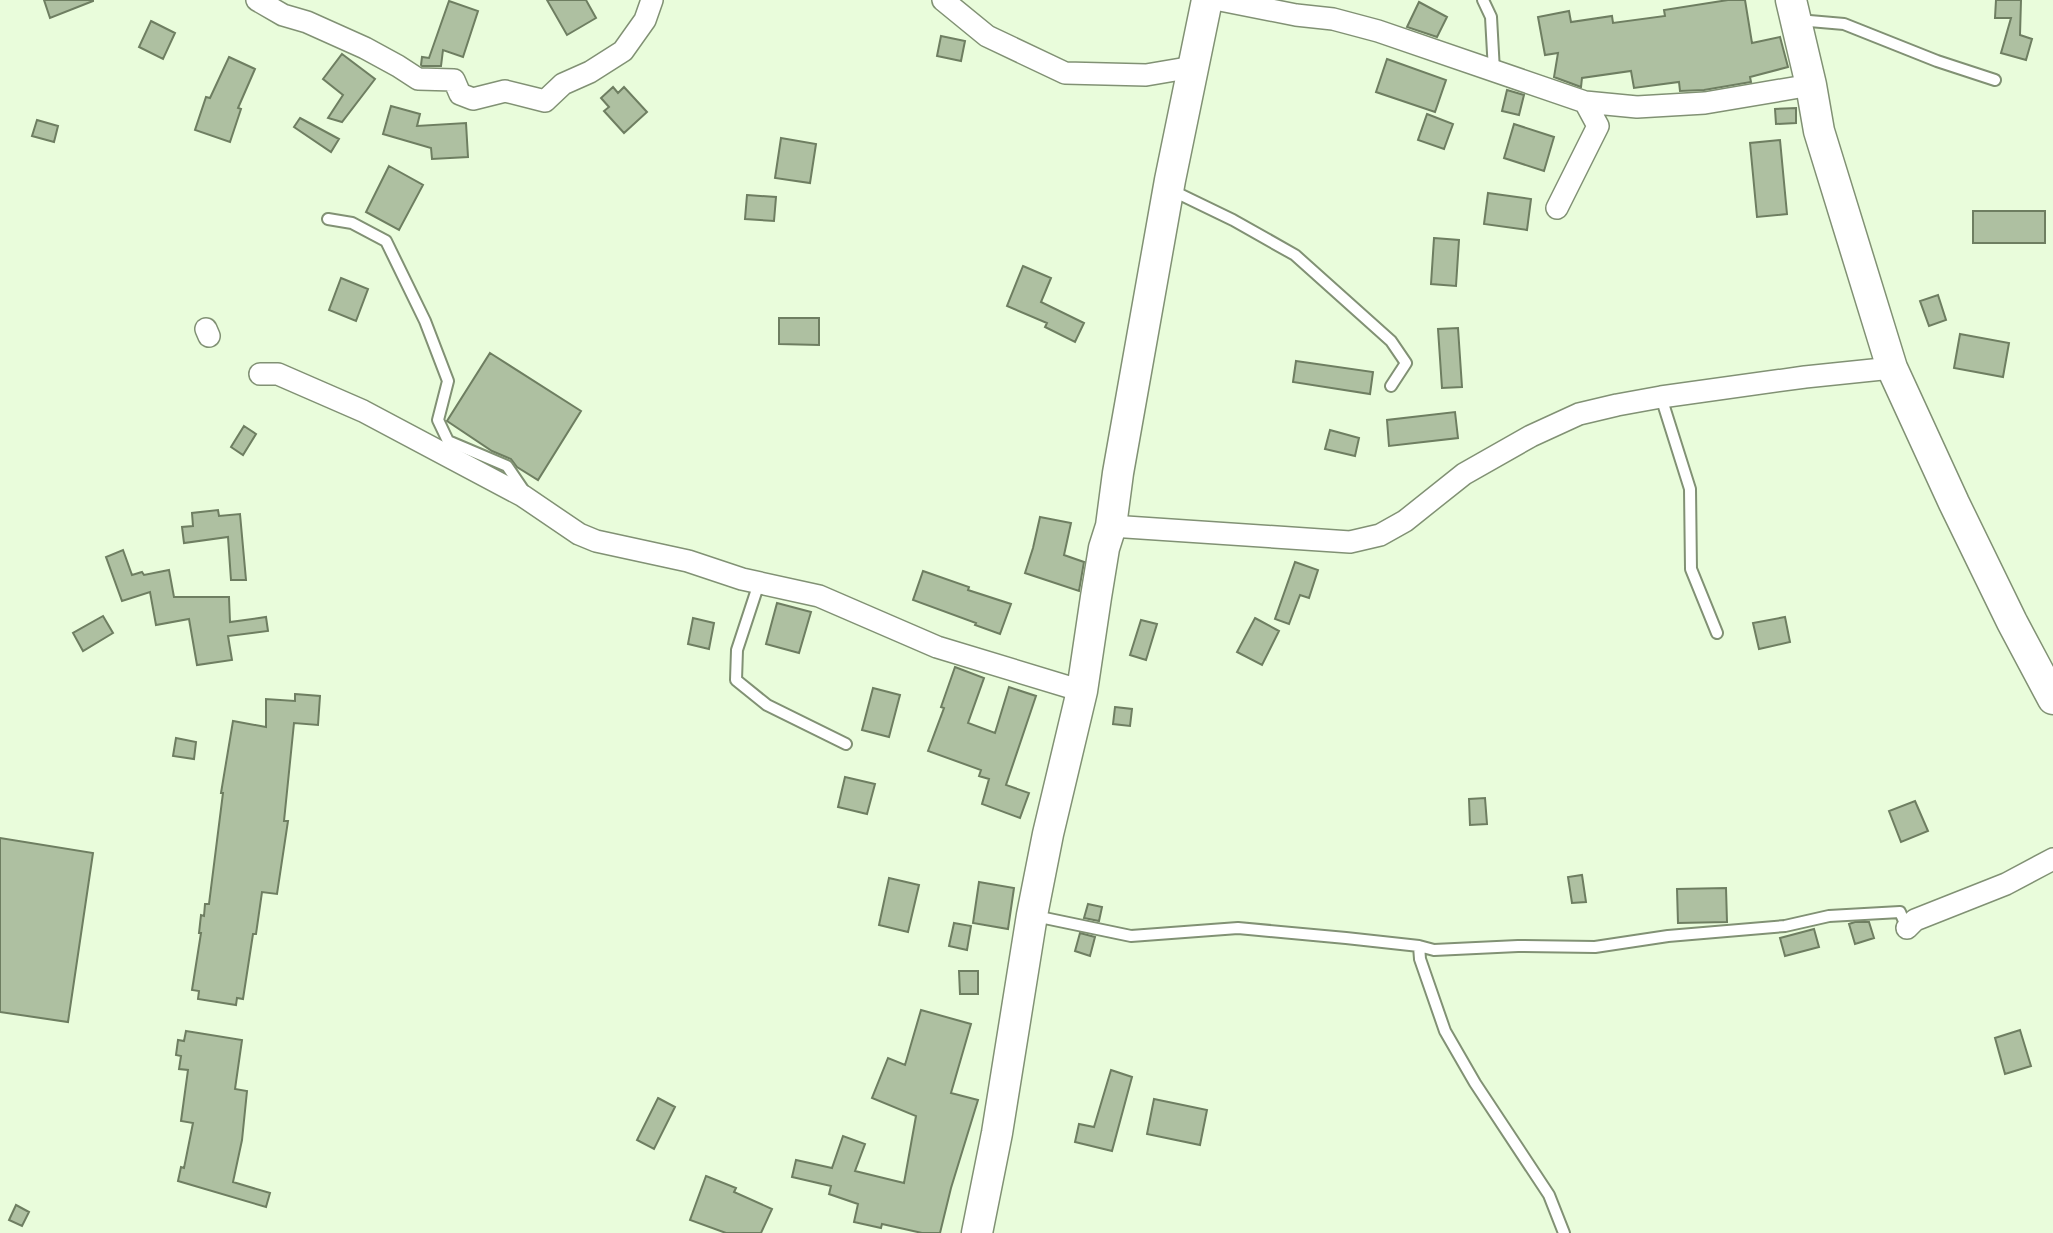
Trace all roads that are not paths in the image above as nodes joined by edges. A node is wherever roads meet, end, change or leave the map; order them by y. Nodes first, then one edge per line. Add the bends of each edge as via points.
1 (257, 0) edge
2 (652, 0) edge
3 (943, 0) edge
4 (1207, 0) edge
5 (1220, 0) edge
6 (1483, 0) edge
7 (1794, 10) edge
8 (1193, 67) junction
9 (1494, 71) junction
10 (1994, 80) dead end
11 (1811, 85) junction
12 (1585, 103) junction
13 (1169, 189) junction
14 (1557, 208) dead end
15 (328, 219) dead end
16 (1892, 368) junction
17 (260, 374) dead end
18 (1391, 386) dead end
19 (1661, 397) junction
20 (531, 502) junction
21 (1111, 526) junction
22 (759, 583) junction
23 (1717, 633) dead end
24 (1082, 691) junction
25 (2053, 699) edge
26 (846, 744) dead end
27 (2053, 859) edge
28 (1032, 915) junction
29 (1907, 928) joint
30 (1419, 946) junction
31 (977, 1233) edge
32 (1564, 1233) edge

1 - 2 street via 365,48 418,79 454,80 460,94 473,99 505,91 545,101 563,84 623,51 645,20
3 - 8 street via 987,36 1065,73 1146,75
4 - 8 main road
5 - 9 street via 1333,19
6 - 9 lane via 1491,17
7 - 10 lane
7 - 11 main road
8 - 13 main road
9 - 12 street
11 - 12 street via 1705,103 1637,107
11 - 16 main road via 1819,131
12 - 14 street via 1598,126
13 - 18 lane via 1295,255 1391,341 1406,363
13 - 21 main road
15 - 20 lane via 352,223 386,241 448,381 438,420 448,441 507,466
16 - 19 street
16 - 25 main road
17 - 20 street via 278,374 363,411
19 - 21 street via 1579,414 1531,436 1464,474 1380,535 1350,542
19 - 23 lane via 1690,489 1691,569
20 - 22 street via 596,541 688,561
21 - 24 main road
22 - 24 street via 819,596 937,647
22 - 26 lane via 737,650 736,680 767,705
24 - 28 main road
27 - 29 street via 2006,884 1915,920
28 - 30 lane via 1131,936 1238,928
28 - 31 main road
29 - 30 lane via 1900,912 1829,916 1785,926 1595,947 1434,950
30 - 32 lane via 1445,1031 1549,1195

